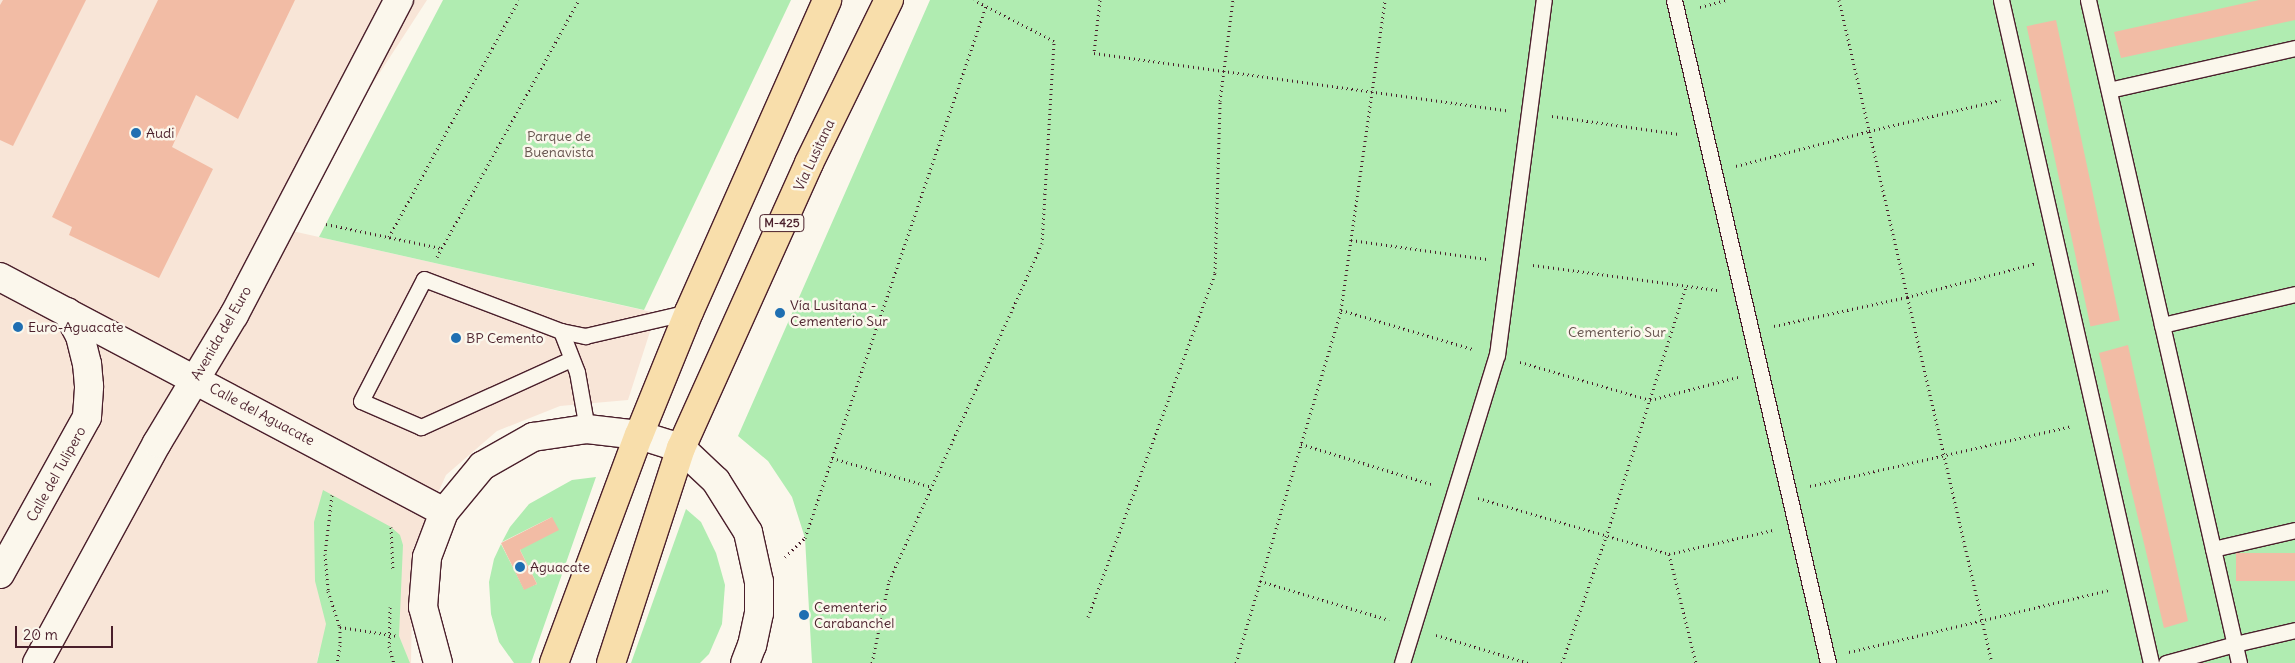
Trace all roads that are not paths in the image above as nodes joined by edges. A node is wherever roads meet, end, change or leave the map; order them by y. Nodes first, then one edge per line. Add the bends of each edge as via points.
1 (400, 0) edge
2 (827, 0) edge
3 (889, 0) edge
4 (1544, 0) edge
5 (1674, 0) edge
6 (2002, 0) edge
7 (2088, 0) edge
8 (2295, 48) edge
9 (2109, 90) junction
10 (0, 277) edge
11 (2295, 294) edge
12 (67, 312) junction
13 (689, 312) junction
14 (2162, 325) junction
15 (561, 331) junction
16 (571, 359) junction
17 (195, 378) junction
18 (587, 429) junction
19 (639, 434) junction
20 (681, 448) junction
21 (444, 512) junction
22 (2295, 530) edge
23 (2213, 549) junction
24 (0, 574) edge
25 (2295, 630) edge
26 (2235, 644) junction
27 (751, 657) edge
28 (1827, 660) edge
29 (37, 663) edge
30 (438, 663) edge
31 (554, 663) edge
32 (612, 663) edge
33 (1402, 663) edge
34 (2151, 663) edge
35 (2166, 663) edge
36 (2239, 663) edge

1 - 17 street, Avenida del Euro via 234,315
2 - 13 main road
3 - 20 main road, Vía Lusitana / M-425 via 809,163
4 - 33 lane via 1496,355
5 - 28 lane
6 - 34 lane
7 - 9 lane
8 - 9 lane
9 - 14 lane
10 - 12 street, Calle del Aguacate
11 - 14 lane
12 - 17 street, Calle del Aguacate via 131,348
12 - 24 street, Calle del Tulipero via 80,336 87,364 88,417
13 - 15 lane via 584,336
13 - 19 main road
14 - 23 lane
15 - 16 lane
15 - 16 lane via 424,279 361,401 421,428
16 - 18 lane via 577,372
17 - 21 street, Calle del Aguacate
17 - 29 street, Avenida del Euro
18 - 19 street
18 - 21 street via 533,437 482,466
19 - 20 street
19 - 31 main road
20 - 27 street via 716,481 748,532 759,582 759,613
20 - 32 main road, M-425
21 - 30 street via 427,557 423,607
22 - 23 lane
23 - 26 lane
25 - 26 lane
26 - 35 lane
26 - 36 lane

